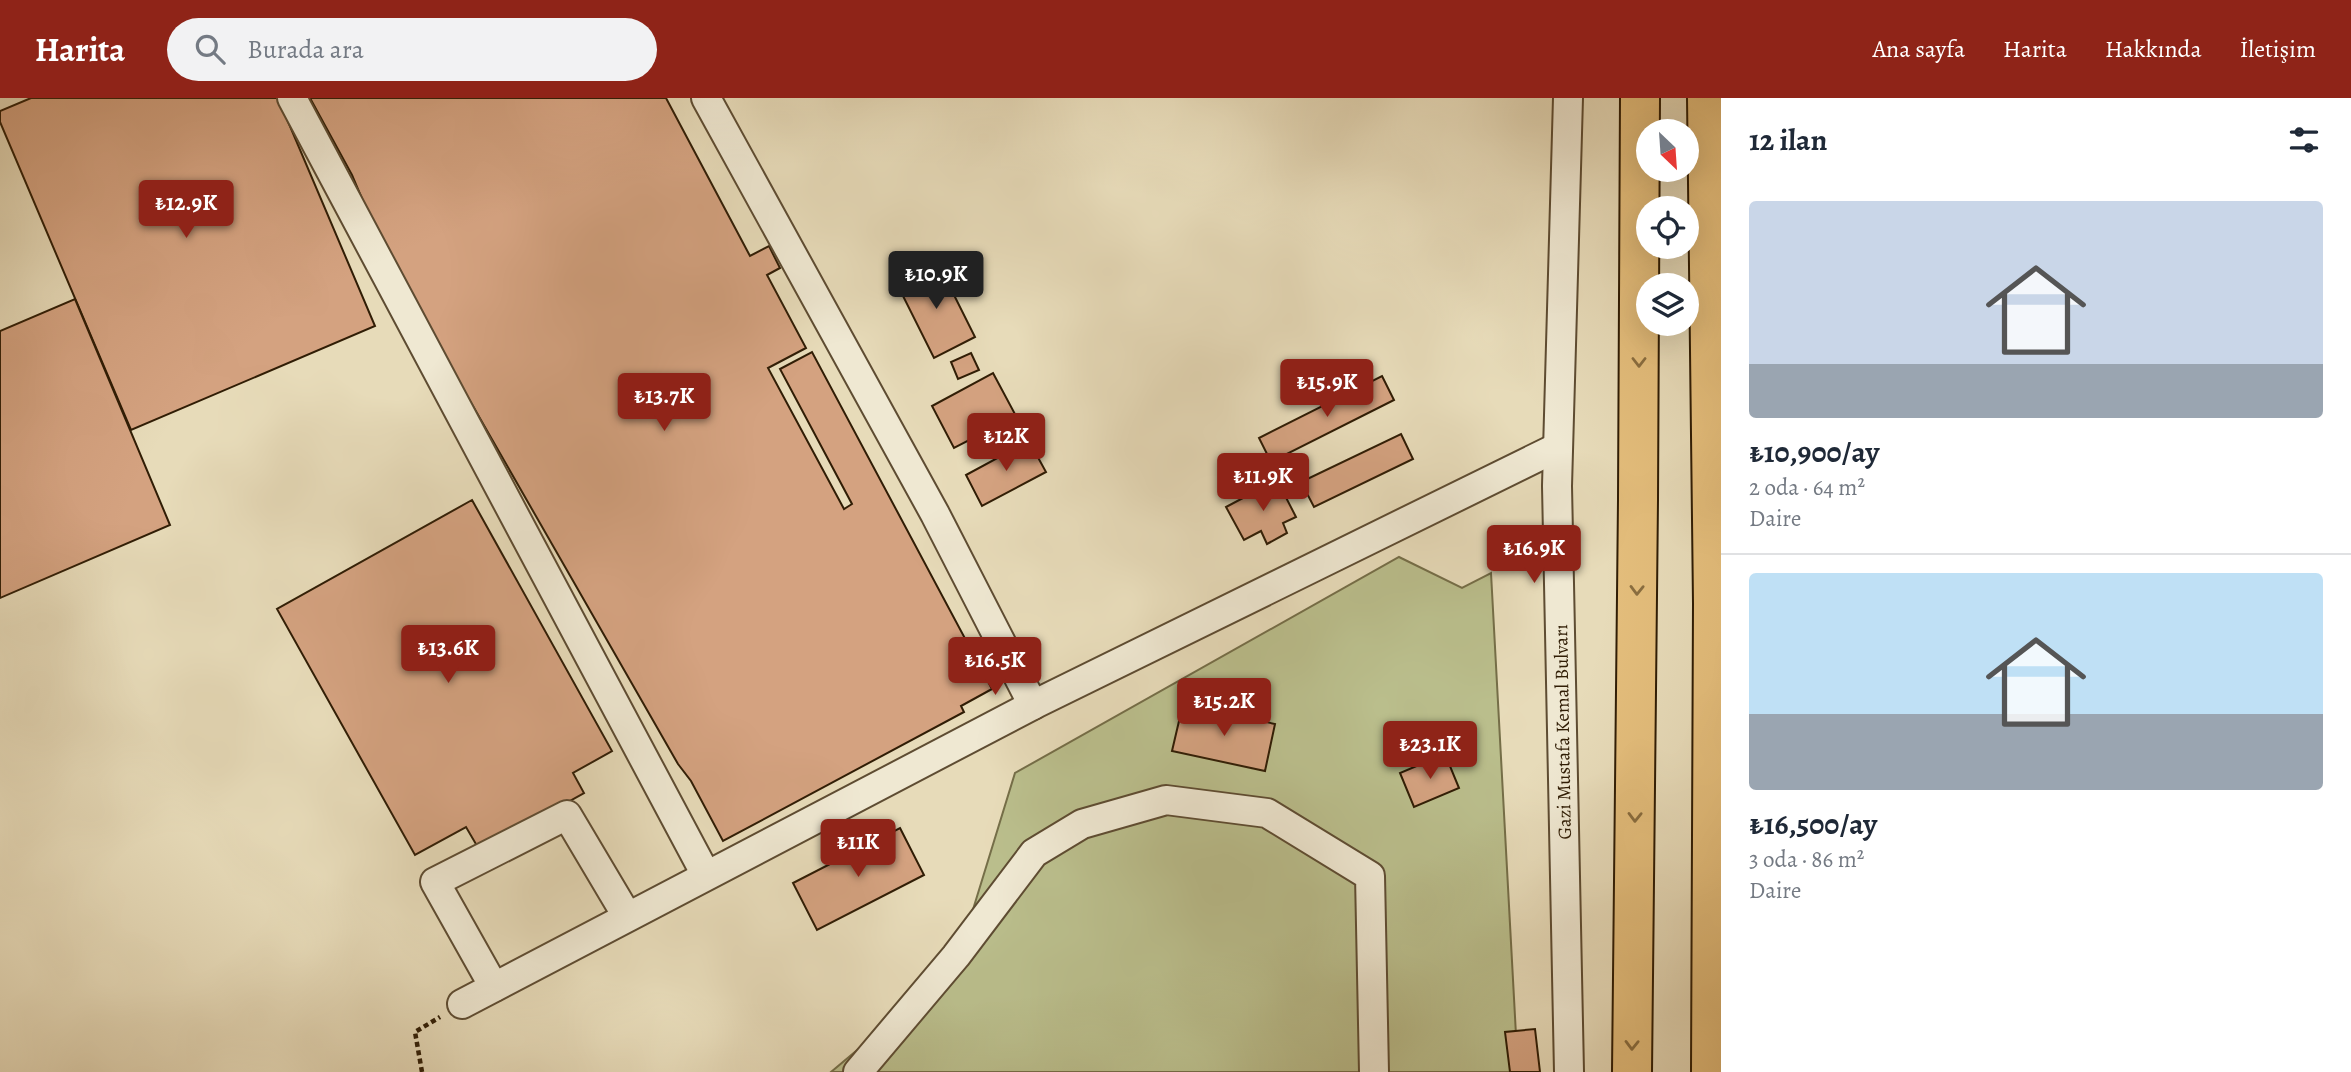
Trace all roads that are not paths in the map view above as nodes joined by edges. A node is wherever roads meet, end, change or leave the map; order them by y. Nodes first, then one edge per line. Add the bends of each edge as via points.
1 (292, 98) edge
2 (706, 98) edge
3 (1568, 98) edge
4 (1640, 98) edge
5 (1707, 98) edge
6 (1558, 447) junction
7 (1717, 604) edge
8 (1717, 679) edge
9 (1033, 705) junction
10 (706, 875) junction
11 (627, 916) junction
12 (494, 987) junction
13 (462, 1004) road end
14 (858, 1072) edge
15 (1374, 1072) edge
16 (1569, 1072) edge
17 (1632, 1072) edge
18 (1712, 1072) edge

1 - 10 street
2 - 9 street via 935,514
3 - 6 street, Gazi Mustafa Kemal Bulvarı
4 -> 17 highway
5 - 7 highway
6 - 9 street
6 - 16 street, Gazi Mustafa Kemal Bulvarı
7 - 8 highway
8 - 18 highway
9 - 10 street
10 - 11 street
11 - 12 street
11 - 12 street via 567,816 435,882
12 - 13 street
14 - 15 street via 956,956 1034,853 1082,824 1166,800 1267,813 1370,876

